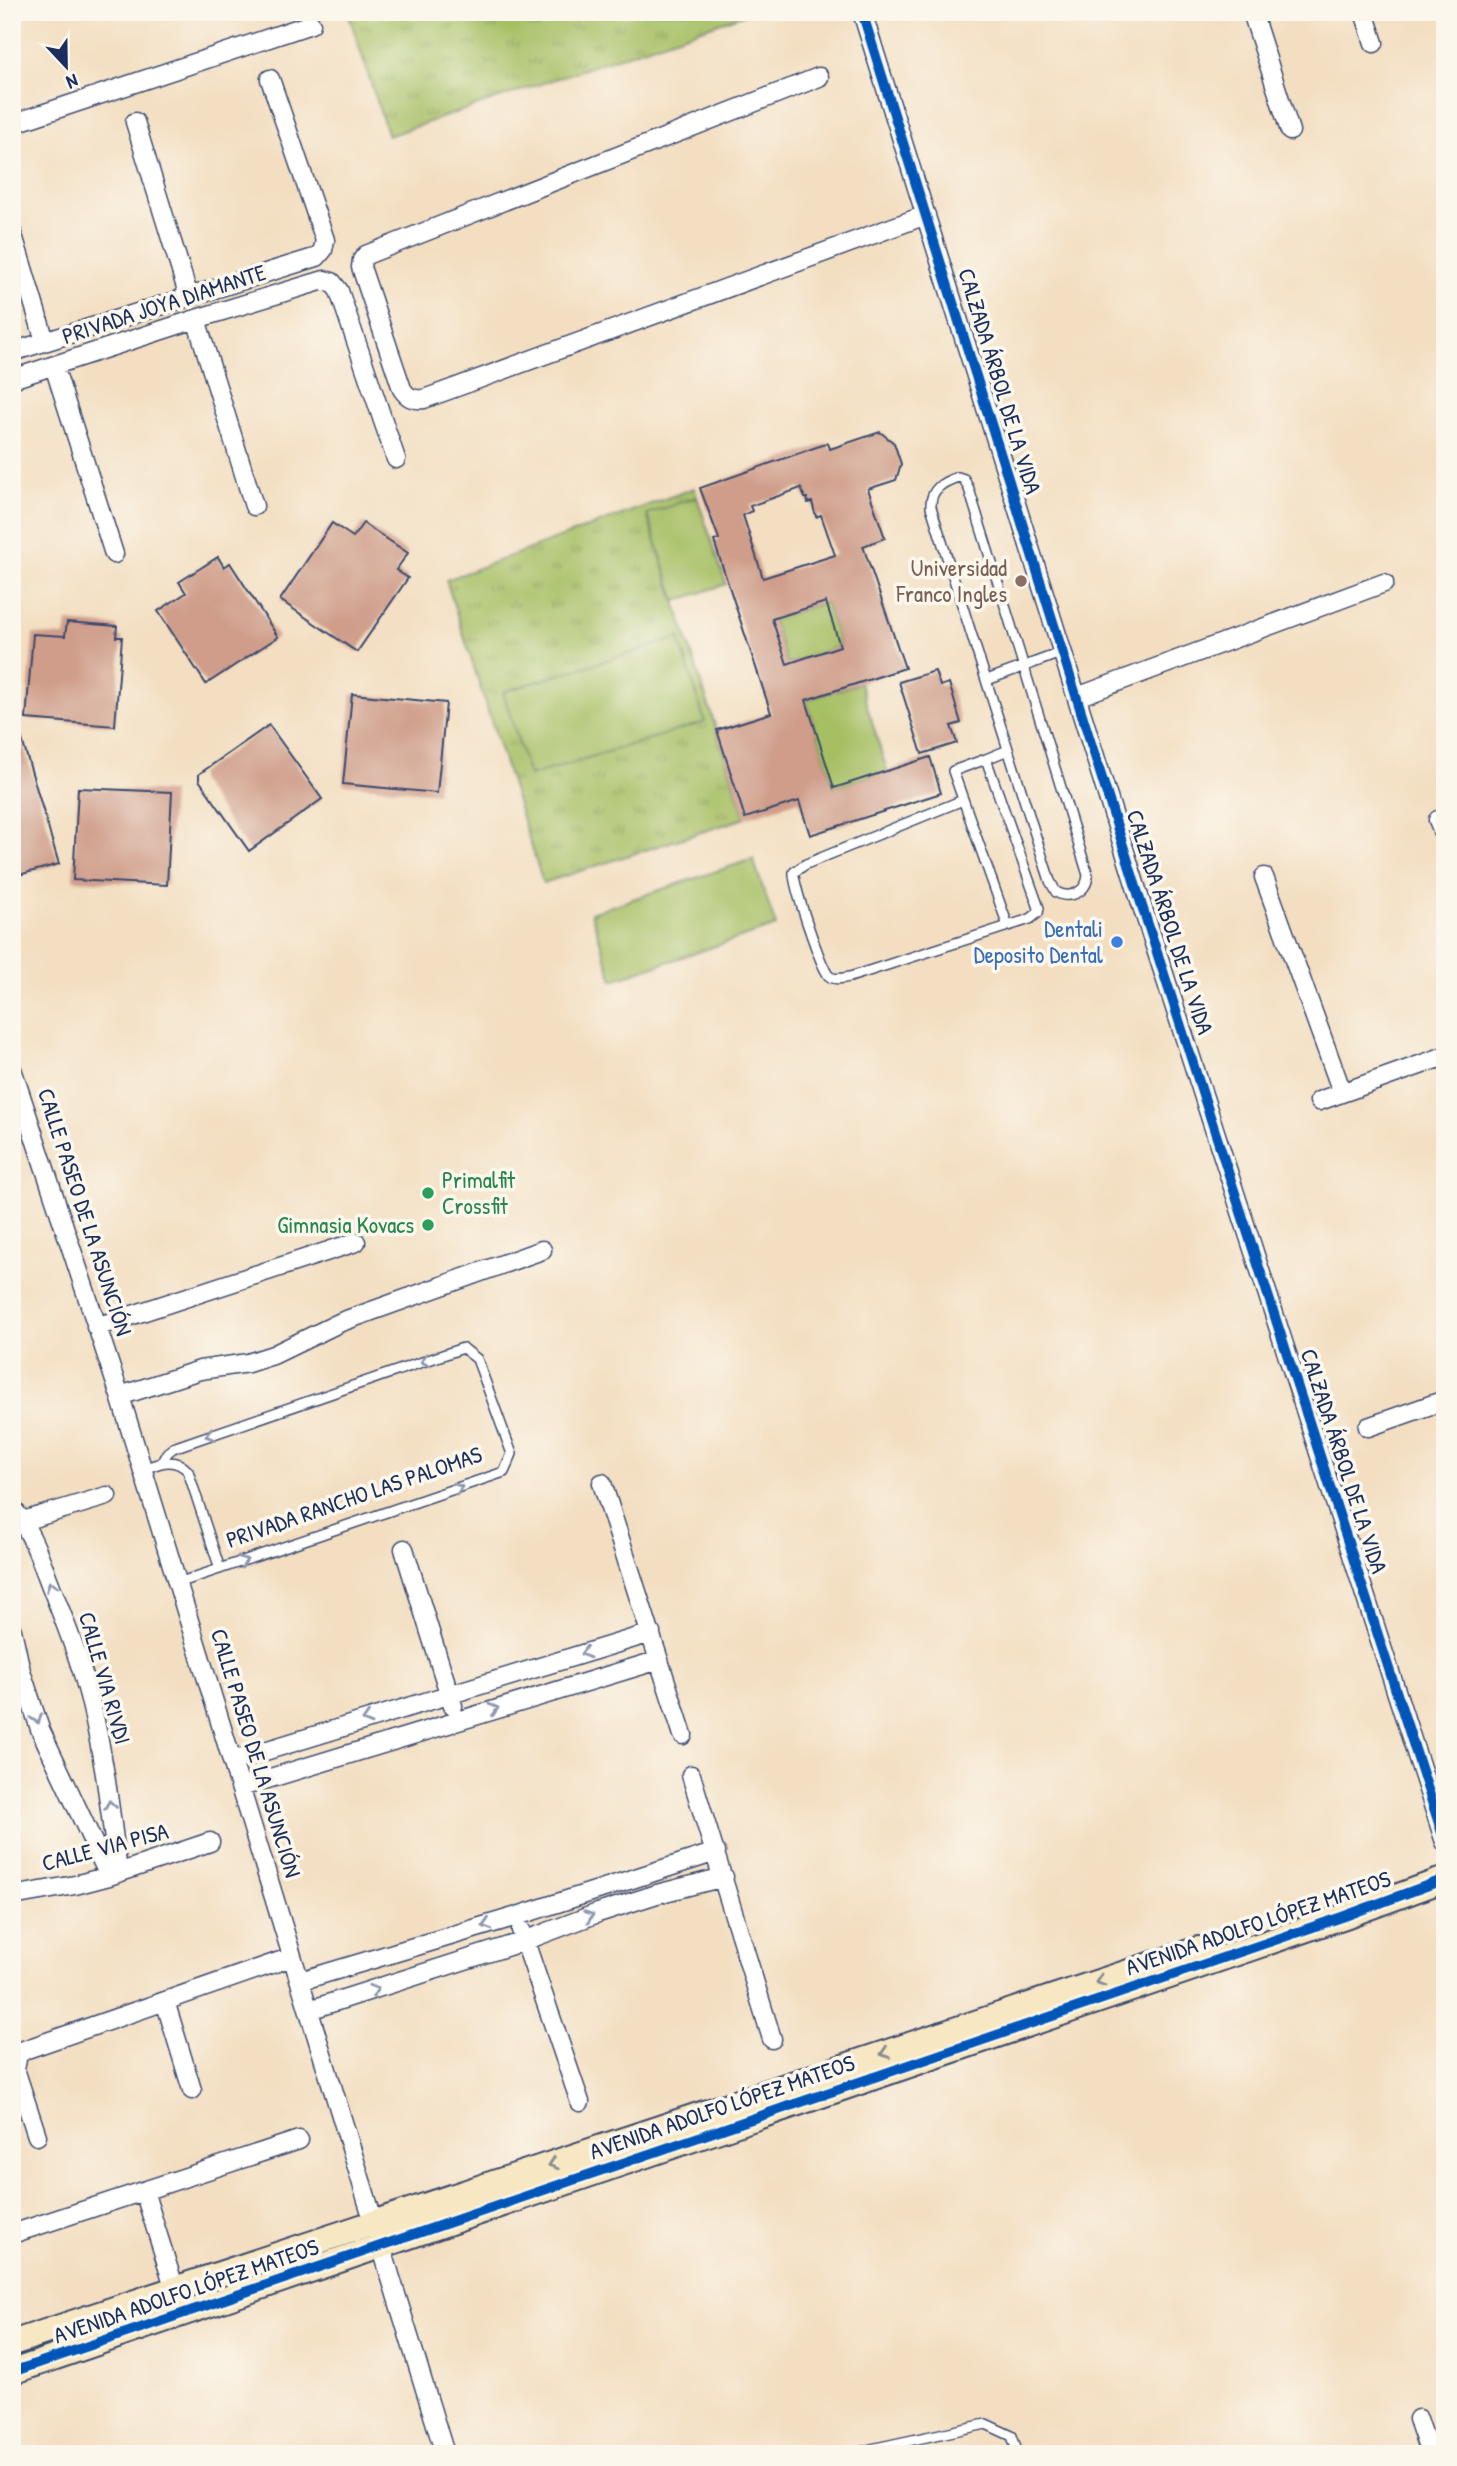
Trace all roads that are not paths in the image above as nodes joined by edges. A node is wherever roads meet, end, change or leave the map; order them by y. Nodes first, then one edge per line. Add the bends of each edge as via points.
1 (862, 12) edge
2 (1252, 12) edge
3 (1364, 12) edge
4 (311, 24) dead end
5 (1374, 43) dead end
6 (819, 77) dead end
7 (271, 79) dead end
8 (135, 122) dead end
9 (12, 124) edge
10 (1290, 131) dead end
11 (926, 215) junction
12 (12, 232) edge
13 (190, 297) junction
14 (196, 319) junction
15 (45, 341) junction
16 (12, 352) edge
17 (54, 366) junction
18 (12, 379) edge
19 (396, 459) dead end
20 (254, 506) dead end
21 (114, 554) dead end
22 (1384, 583) dead end
23 (1063, 652) junction
24 (1025, 667) junction
25 (988, 680) junction
26 (1077, 697) junction
27 (1008, 750) junction
28 (986, 760) junction
29 (963, 800) junction
30 (1438, 820) dead end
31 (1445, 838) edge
32 (1264, 877) dead end
33 (1009, 926) junction
34 (1445, 1056) edge
35 (12, 1069) edge
36 (1342, 1093) junction
37 (1319, 1101) dead end
38 (356, 1242) dead end
39 (542, 1250) dead end
40 (96, 1327) junction
41 (120, 1395) junction
42 (1445, 1400) edge
43 (1368, 1427) dead end
44 (162, 1462) junction
45 (143, 1469) junction
46 (602, 1483) dead end
47 (107, 1496) dead end
48 (16, 1518) edge
49 (404, 1549) dead end
50 (220, 1569) junction
51 (178, 1583) junction
52 (12, 1630) edge
53 (651, 1633) junction
54 (659, 1660) junction
55 (449, 1695) junction
56 (458, 1720) junction
57 (683, 1735) dead end
58 (232, 1761) junction
59 (691, 1775) dead end
60 (241, 1787) junction
61 (210, 1842) dead end
62 (1445, 1842) edge
63 (716, 1852) junction
64 (1445, 1869) edge
65 (114, 1874) junction
66 (724, 1877) junction
67 (1445, 1879) edge
68 (12, 1896) edge
69 (517, 1916) junction
70 (524, 1941) junction
71 (292, 1957) junction
72 (300, 1982) junction
73 (165, 2001) junction
74 (309, 2010) junction
75 (772, 2039) dead end
76 (192, 2090) dead end
77 (580, 2102) dead end
78 (37, 2136) dead end
79 (299, 2140) dead end
80 (144, 2191) junction
81 (12, 2234) edge
82 (378, 2235) junction
83 (175, 2289) junction
84 (183, 2316) junction
85 (12, 2343) edge
86 (12, 2372) edge
87 (1418, 2419) dead end
88 (445, 2454) edge
89 (848, 2454) edge
90 (1018, 2454) edge
91 (1430, 2454) edge

1 - 11 street, CALZADA ÁRBOL DE LA VIDA
2 - 10 street
3 - 5 street
4 - 9 street
6 - 11 street via 366,255 362,267 406,396 424,399
7 - 13 street, PRIVADA JOYA DIAMANTE via 325,240 323,250 310,260
8 - 13 street
11 - 23 street, CALZADA ÁRBOL DE LA VIDA
12 - 15 street
13 - 15 street, PRIVADA JOYA DIAMANTE
14 - 17 street, PRIVADA JOYA DIAMANTE
14 - 19 street, PRIVADA JOYA DIAMANTE via 316,281 332,282 339,291
14 - 20 street
15 - 16 street, PRIVADA JOYA DIAMANTE
17 - 18 street, PRIVADA JOYA DIAMANTE
17 - 21 street
22 - 26 street
23 - 24 lane
23 - 26 street, CALZADA ÁRBOL DE LA VIDA
24 - 25 lane
24 - 25 lane via 969,489 961,477 951,479 936,489 931,507
24 - 27 lane via 1088,875 1082,891 1061,895 1050,881
25 - 27 lane
26 - 62 street, CALZADA ÁRBOL DE LA VIDA
27 - 28 lane
28 - 29 lane via 953,771
28 - 33 lane via 1039,908 1036,916
29 - 33 lane
29 - 33 lane via 794,872 816,948 835,979
30 - 31 street
32 - 36 street
34 - 36 street
35 - 40 street, CALLE PASEO DE LA ASUNCIÓN
36 - 37 street
38 - 40 street
39 - 41 street via 341,1322 273,1355
40 - 41 street, CALLE PASEO DE LA ASUNCIÓN
41 - 45 street, CALLE PASEO DE LA ASUNCIÓN
42 - 43 street
44 - 45 lane
44 - 50 lane via 173,1461 188,1471
50 -> 44 lane, PRIVADA RANCHO LAS PALOMAS via 503,1472 512,1454 477,1359 463,1348 173,1448
45 - 51 street, CALLE PASEO DE LA ASUNCIÓN
46 - 53 street
47 - 48 street
65 -> 48 street, CALLE VIA RIVDI via 103,1760 83,1674 67,1627
49 - 55 street
50 - 51 lane, PRIVADA RANCHO LAS PALOMAS
51 - 58 street, CALLE PASEO DE LA ASUNCIÓN
52 -> 65 street via 40,1729
53 - 54 street
53 -> 55 street
56 -> 54 street
54 - 57 street
55 - 56 street
55 -> 58 street
56 - 60 street
58 - 60 street, CALLE PASEO DE LA ASUNCIÓN
59 - 63 street
60 - 71 street, CALLE PASEO DE LA ASUNCIÓN
61 - 65 street, CALLE VIA PISA
63 - 66 street
63 - 69 street
64 -> 82 street, AVENIDA ADOLFO LÓPEZ MATEOS via 1335,1903
65 - 68 street, CALLE VIA PISA
70 -> 66 street via 633,1902
66 - 75 street
67 - 82 street, AVENIDA ADOLFO LÓPEZ MATEOS via 1329,1922
69 - 70 street
69 -> 72 street
74 -> 70 street
70 - 77 street
71 - 72 street, CALLE PASEO DE LA ASUNCIÓN
71 - 73 street
72 - 74 street, CALLE PASEO DE LA ASUNCIÓN
73 - 76 street
73 - 78 street via 18,2055 15,2069
74 - 82 street, CALLE PASEO DE LA ASUNCIÓN
79 - 80 street
80 - 81 street
80 - 83 street
82 - 83 street, AVENIDA ADOLFO LÓPEZ MATEOS
82 - 84 street, AVENIDA ADOLFO LÓPEZ MATEOS
82 - 88 street, CALLE PASEO DE LA ASUNCIÓN
83 - 84 street
83 - 85 street, AVENIDA ADOLFO LÓPEZ MATEOS
84 - 86 street, AVENIDA ADOLFO LÓPEZ MATEOS
87 - 91 street
89 - 90 lane via 986,2424 1012,2435

